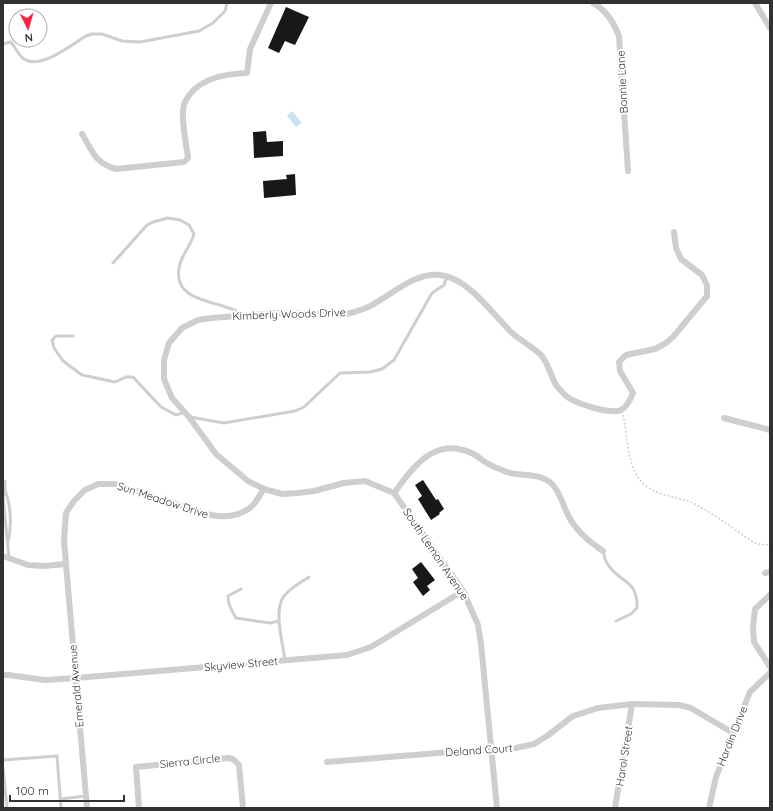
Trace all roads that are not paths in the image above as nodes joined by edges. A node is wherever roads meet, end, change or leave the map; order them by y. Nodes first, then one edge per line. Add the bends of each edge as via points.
1 (227, 3) edge
2 (271, 3) edge
3 (593, 3) edge
4 (756, 3) edge
5 (770, 28) edge
6 (3, 44) edge
7 (82, 134) dead end
8 (628, 171) dead end
9 (674, 232) dead end
10 (113, 263) dead end
11 (447, 276) junction
12 (245, 315) junction
13 (73, 336) dead end
14 (187, 415) junction
15 (724, 418) dead end
16 (770, 430) edge
17 (3, 481) edge
18 (264, 489) junction
19 (394, 493) junction
20 (603, 551) joint
21 (6, 557) edge
22 (66, 564) junction
23 (309, 577) dead end
24 (241, 589) dead end
25 (463, 591) junction
26 (770, 595) edge
27 (279, 621) junction
28 (616, 621) dead end
29 (285, 660) junction
30 (770, 667) edge
31 (770, 673) edge
32 (3, 675) edge
33 (76, 678) junction
34 (632, 704) junction
35 (733, 733) junction
36 (492, 750) junction
37 (3, 760) edge
38 (327, 762) dead end
39 (3, 768) edge
40 (86, 796) junction
41 (60, 798) junction
42 (7, 808) edge
43 (61, 808) edge
44 (87, 808) edge
45 (139, 808) edge
46 (243, 808) edge
47 (497, 808) edge
48 (615, 808) edge
49 (709, 808) edge

1 - 6 lane via 225,11 214,23 199,31 140,42 92,34 45,61 32,63 23,59 11,42
2 - 7 street via 250,49 247,72 207,80 196,87 185,100 183,110 188,158 184,162 116,169 108,167 99,162
3 - 8 street, Bonnie Lane via 606,14 620,36
4 - 5 street
9 - 11 street, Kimberly Woods Drive via 676,248 681,259 702,276 707,285 707,296 666,343 626,355 619,362 620,371 633,393 622,410 603,410 568,397 556,385 548,365 540,355 510,332 488,306 460,281
10 - 12 lane via 148,225 168,218 180,220 189,225 194,234 179,268 183,288 196,298
11 - 12 street, Kimberly Woods Drive via 419,278 370,306 346,314
11 - 14 lane via 444,285 432,293 394,360 382,369 370,372 340,372 304,407 295,411 224,423
12 - 14 street, Kimberly Woods Drive via 198,320 182,328 169,342 164,360 164,379 172,398
13 - 14 lane via 56,336 52,340 63,361 82,375 115,382 133,377 161,407 176,415
14 - 18 street, Kimberly Woods Drive via 216,454 248,481
15 - 16 street
17 - 21 lane via 8,497 11,532
18 - 19 street, Kimberly Woods Drive via 282,494 298,493 365,481
18 - 22 street, Sun Meadow Drive via 248,509 224,517 115,484 98,484 85,490 66,512
19 - 20 street via 414,466 428,454 447,448 469,452 508,472 537,476 552,483 562,497 566,512 578,531
19 - 25 street, South Lemon Avenue
20 - 28 lane via 607,564 626,580 636,593 637,608
21 - 22 street via 28,565
22 - 33 street, Emerald Avenue
23 - 27 lane via 285,595 281,601
24 - 27 lane via 228,596 231,611 236,618 270,623
25 - 29 street, Skyview Street via 371,647 347,655
25 - 36 street, South Lemon Avenue via 478,625 481,640
26 - 30 street via 755,609 752,628 754,642
27 - 29 lane
29 - 33 street, Skyview Street
31 - 35 street, Hardin Drive via 750,692
32 - 33 street, Skyview Street via 45,680
33 - 40 street, Emerald Avenue
34 - 35 street, Deland Court via 679,705 691,708
34 - 36 street, Deland Court via 598,708 573,716 534,744
34 - 48 street, Harol Street
35 - 49 street, Hardin Drive via 716,777
36 - 38 street, Deland Court
36 - 47 street, South Lemon Avenue
37 - 41 lane via 57,756
39 - 42 lane
40 - 41 lane
40 - 44 street, Emerald Avenue
41 - 43 lane
45 - 46 street, Sierra Circle via 136,767 228,758 239,765

